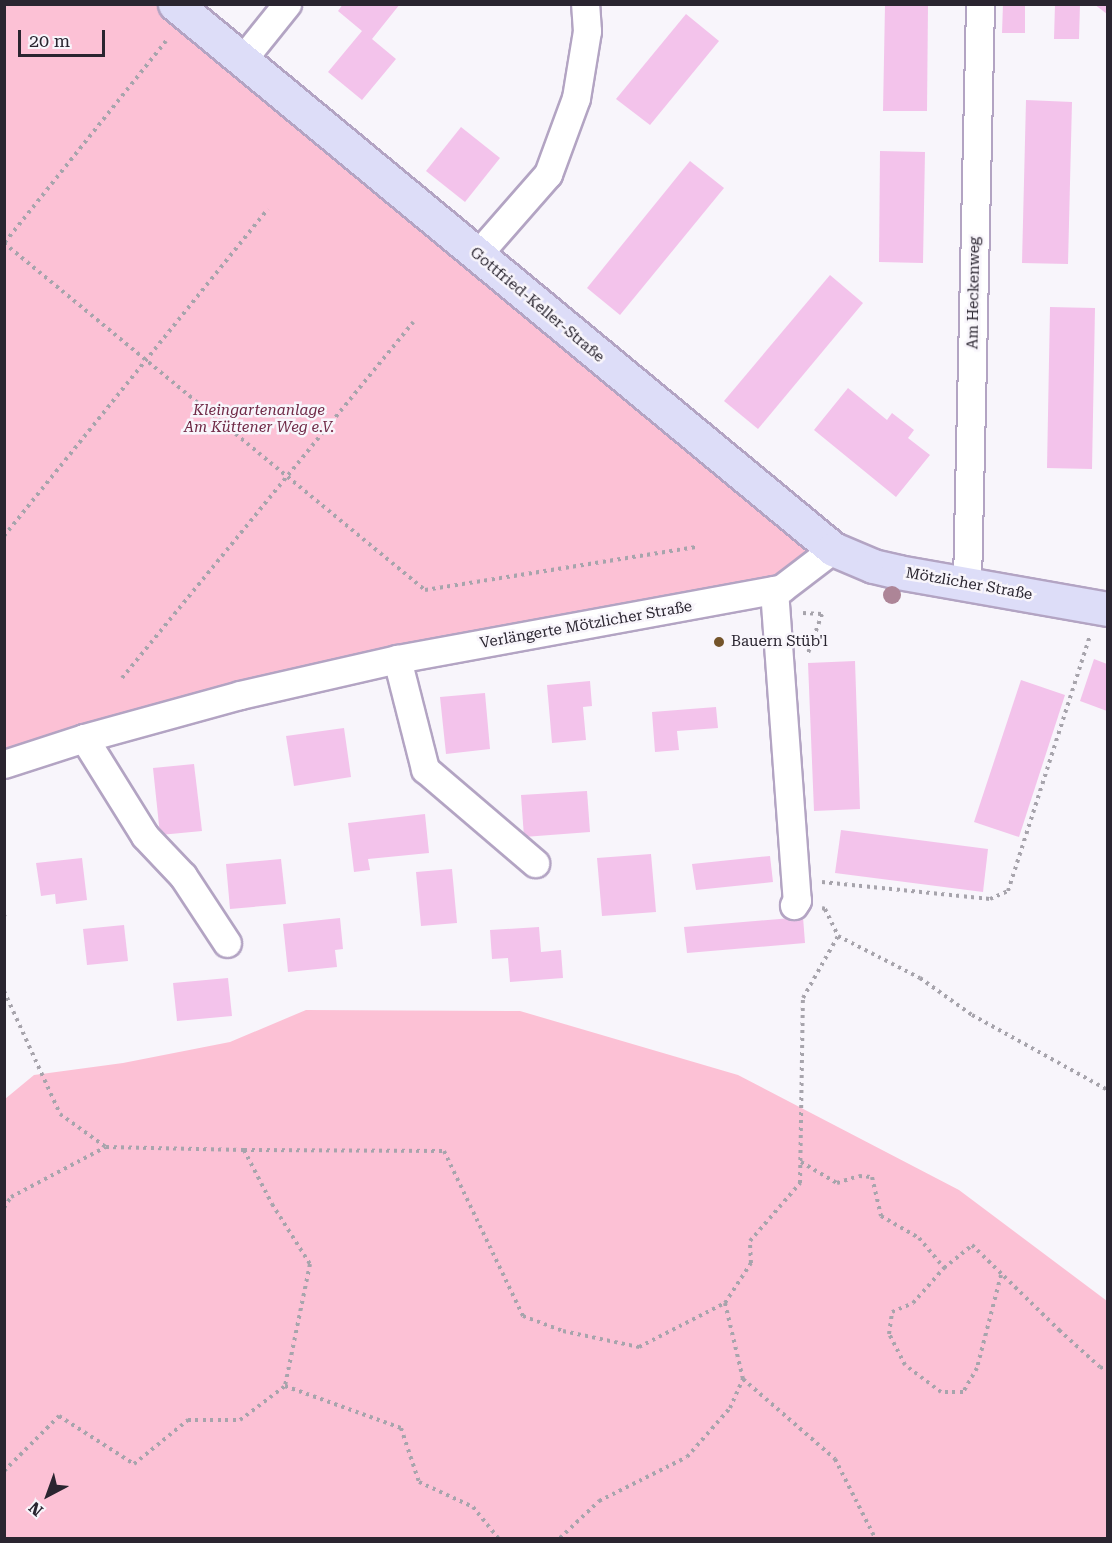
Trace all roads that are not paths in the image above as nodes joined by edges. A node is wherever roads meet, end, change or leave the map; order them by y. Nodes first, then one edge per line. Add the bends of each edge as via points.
1 (175, 4) edge
2 (287, 4) edge
3 (585, 4) edge
4 (980, 4) edge
5 (242, 60) junction
6 (477, 255) junction
7 (833, 549) junction
8 (967, 582) junction
9 (775, 601) junction
10 (1103, 608) edge
11 (397, 659) junction
12 (84, 738) junction
13 (4, 764) edge
14 (535, 863) dead end
15 (796, 902) road end
16 (227, 942) dead end

1 - 5 street, Gottfried-Keller-Straße
2 - 5 street
3 - 6 street via 587,31 576,98 548,174
4 - 8 street, Am Heckenweg
5 - 6 street, Gottfried-Keller-Straße
6 - 7 street, Gottfried-Keller-Straße
7 - 8 street, Mötzlicher Straße via 873,566
7 - 9 street, Verlängerte Mötzlicher Straße
8 - 10 street, Mötzlicher Straße
9 - 11 street, Verlängerte Mötzlicher Straße
9 - 15 street
11 - 12 street, Verlängerte Mötzlicher Straße via 240,695
11 - 14 street via 425,769
12 - 13 street, Verlängerte Mötzlicher Straße
12 - 16 street via 145,836 183,876

